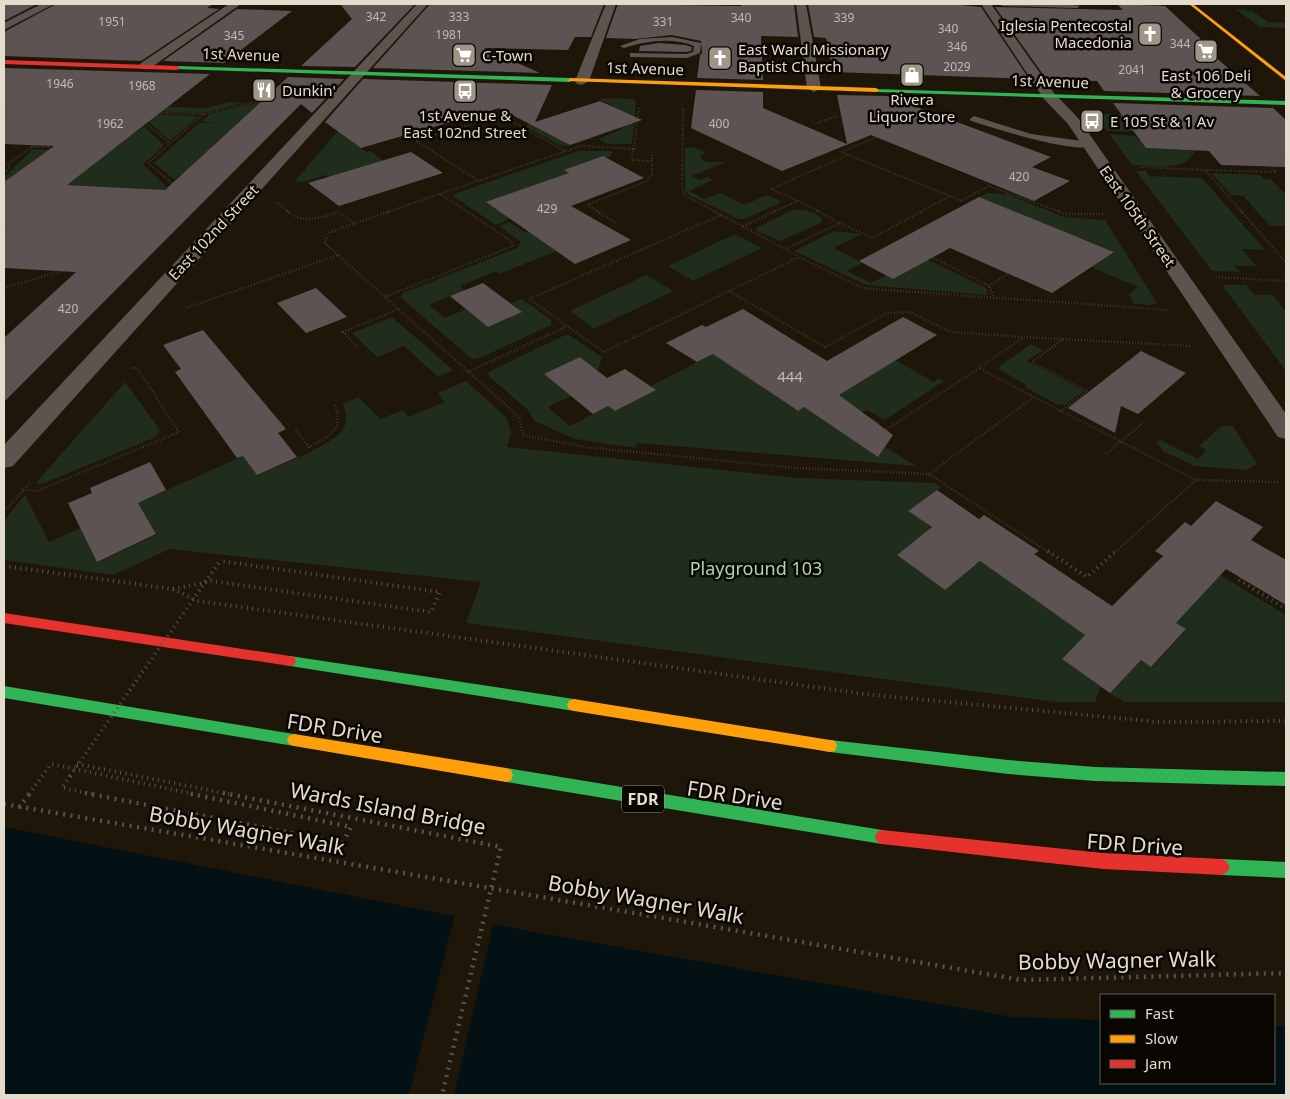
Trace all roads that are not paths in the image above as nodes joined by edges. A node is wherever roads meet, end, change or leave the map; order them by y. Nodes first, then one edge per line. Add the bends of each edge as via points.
1 (49, 4) edge
2 (236, 4) edge
3 (423, 4) edge
4 (610, 4) edge
5 (801, 4) edge
6 (986, 4) edge
7 (1002, 4) edge
8 (1191, 4) edge
9 (1077, 6) dead end
10 (4, 27) edge
11 (624, 46) dead end
12 (637, 58) dead end
13 (4, 62) edge
14 (145, 66) junction
15 (358, 74) junction
16 (1286, 79) edge
17 (582, 81) junction
18 (814, 88) junction
19 (1048, 96) junction
20 (1286, 104) edge
21 (974, 119) dead end
22 (1089, 145) junction
23 (1286, 431) edge
24 (4, 460) edge
25 (4, 618) edge
26 (4, 692) edge
27 (1286, 779) edge
28 (1286, 870) edge

1 - 10 street
2 - 14 street
3 - 15 street, East 102nd Street
4 - 17 street
5 - 18 street
6 - 19 street, East 105th Street
7 - 9 lane
8 - 16 main road
11 - 12 lane via 637,40 686,41 698,45 696,53 687,56
13 - 14 main road, 1st Avenue
14 - 15 main road, 1st Avenue
15 - 17 main road, 1st Avenue
15 - 24 street, East 102nd Street
17 - 18 main road, 1st Avenue
18 - 19 main road, 1st Avenue
19 - 20 main road, 1st Avenue
19 - 22 street, East 105th Street via 1073,121
21 - 22 lane via 1019,134 1060,143
22 - 23 street, East 105th Street
25 - 27 main road via 850,748 1095,774
26 - 28 main road, FDR Drive / FDR via 895,839 1103,861

